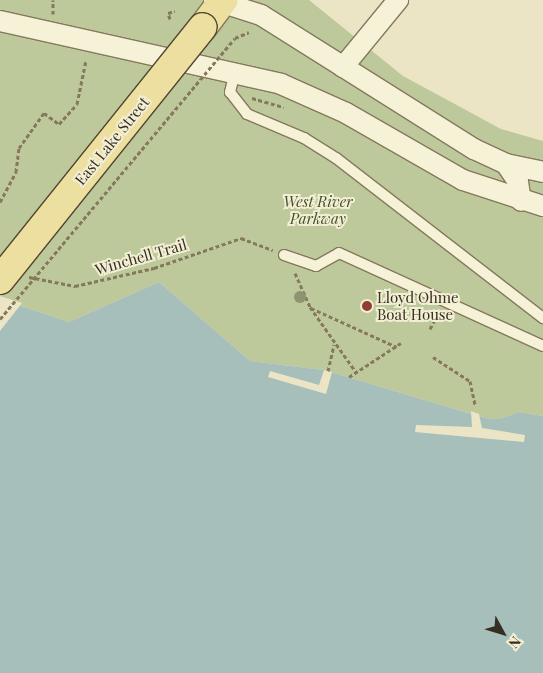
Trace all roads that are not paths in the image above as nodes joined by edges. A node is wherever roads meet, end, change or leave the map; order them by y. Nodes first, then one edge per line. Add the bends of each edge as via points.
1 (398, 0) edge
2 (220, 1) edge
3 (0, 21) edge
4 (343, 67) junction
5 (235, 72) junction
6 (506, 164) junction
7 (543, 172) edge
8 (521, 201) junction
9 (543, 206) edge
10 (284, 255) road end
11 (13, 278) edge
12 (543, 318) edge
13 (543, 346) edge

1 - 4 street
2 - 4 street via 261,15
2 - 11 main road, East Lake Street, bridge
3 - 5 street
4 - 6 street via 430,124
5 - 8 street via 281,84 346,113 463,180
5 - 12 lane via 230,92 247,114 304,138 336,158
6 - 7 street
6 - 8 street via 518,182
8 - 9 street
10 - 13 lane via 316,266 339,253

